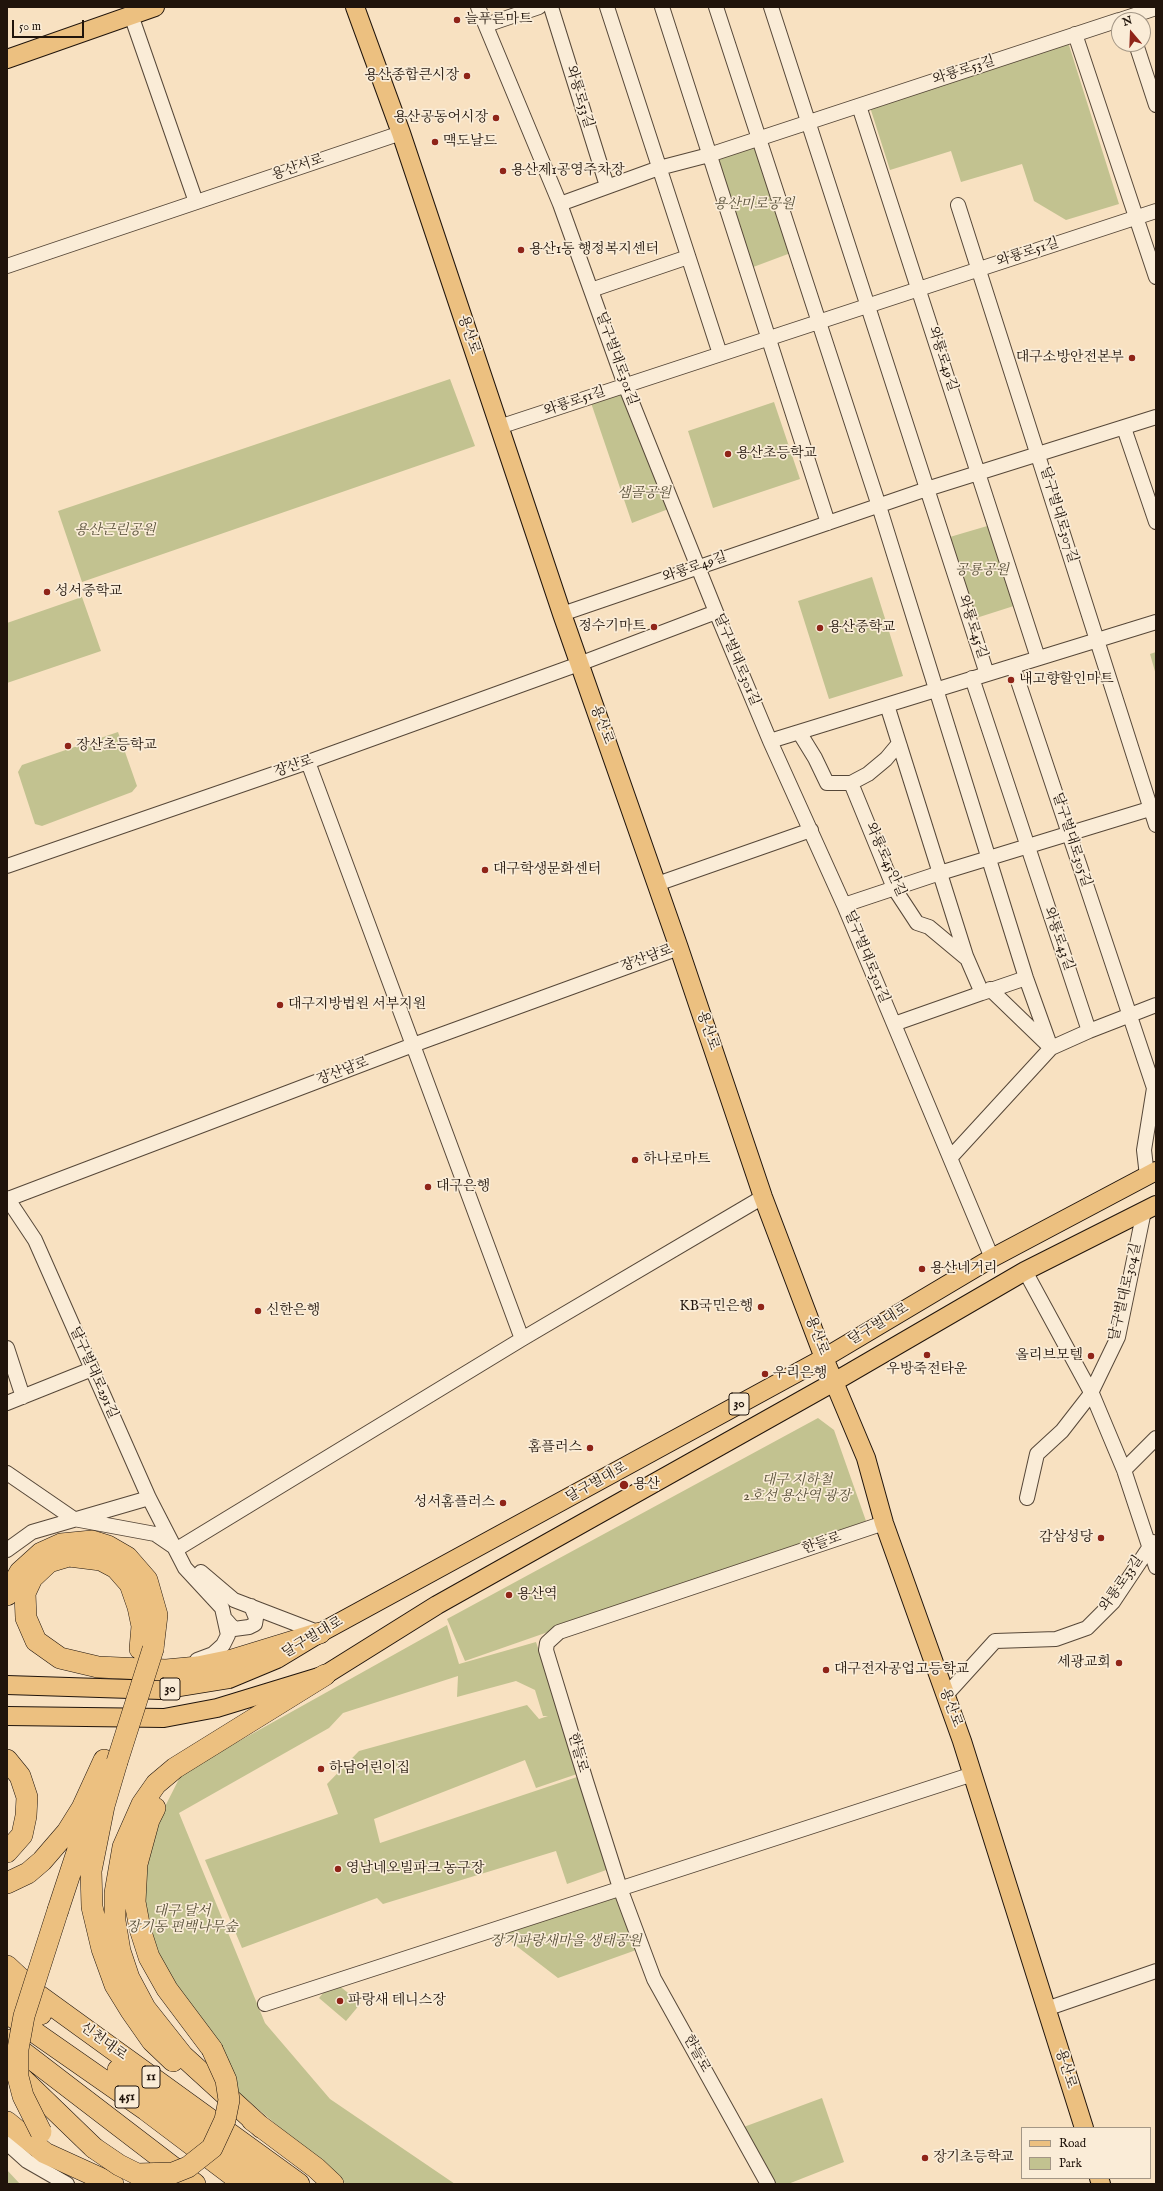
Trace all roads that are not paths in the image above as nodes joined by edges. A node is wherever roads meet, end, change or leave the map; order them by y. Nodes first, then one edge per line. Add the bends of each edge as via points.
1 (155, 7) edge
2 (355, 7) edge
3 (478, 7) edge
4 (539, 7) edge
5 (551, 7) edge
6 (607, 7) edge
7 (662, 7) edge
8 (716, 7) edge
9 (771, 7) edge
10 (1156, 8) edge
11 (520, 10) edge
12 (1142, 12) edge
13 (131, 15) junction
14 (1111, 22) edge
15 (486, 25) junction
16 (1075, 34) junction
17 (1139, 52) edge
18 (7, 59) edge
19 (1156, 105) edge
20 (859, 106) junction
21 (809, 122) junction
22 (400, 133) junction
23 (760, 139) junction
24 (709, 155) junction
25 (659, 168) junction
26 (607, 186) junction
27 (196, 202) junction
28 (560, 204) junction
29 (958, 205) dead end
30 (1156, 211) edge
31 (1136, 217) junction
32 (688, 257) junction
33 (7, 266) edge
34 (980, 268) junction
35 (1156, 277) edge
36 (591, 290) junction
37 (920, 290) junction
38 (869, 306) junction
39 (820, 322) junction
40 (770, 338) junction
41 (720, 354) junction
42 (625, 385) junction
43 (1156, 417) edge
44 (499, 427) junction
45 (1124, 428) junction
46 (1039, 455) junction
47 (978, 474) junction
48 (927, 489) junction
49 (879, 506) junction
50 (1156, 522) edge
51 (828, 523) junction
52 (698, 567) junction
53 (716, 612) junction
54 (562, 614) junction
55 (1156, 622) edge
56 (1097, 640) junction
57 (1038, 658) junction
58 (579, 664) junction
59 (1013, 666) junction
60 (987, 674) junction
61 (972, 678) junction
62 (936, 690) junction
63 (887, 705) junction
64 (799, 732) junction
65 (770, 740) junction
66 (900, 746) junction
67 (308, 762) junction
68 (851, 783) junction
69 (1153, 808) edge
70 (1156, 825) edge
71 (810, 830) junction
72 (1069, 833) junction
73 (1027, 847) junction
74 (988, 859) junction
75 (7, 866) edge
76 (940, 873) junction
77 (657, 884) junction
78 (894, 888) junction
79 (844, 905) junction
80 (679, 948) junction
81 (967, 958) junction
82 (1026, 978) junction
83 (986, 991) junction
84 (1156, 1005) edge
85 (1128, 1014) junction
86 (894, 1024) junction
87 (1089, 1031) junction
88 (413, 1045) junction
89 (1051, 1048) junction
90 (950, 1158) junction
91 (1151, 1174) edge
92 (763, 1197) junction
93 (8, 1198) edge
94 (1150, 1208) edge
95 (13, 1216) edge
96 (992, 1258) junction
97 (1025, 1271) junction
98 (522, 1339) junction
99 (7, 1348) edge
100 (824, 1358) junction
101 (92, 1369) junction
102 (834, 1382) junction
103 (1091, 1392) junction
104 (23, 1398) junction
105 (7, 1403) edge
106 (1156, 1438) edge
107 (1124, 1470) junction
108 (7, 1473) edge
109 (149, 1498) junction
110 (1027, 1498) dead end
111 (74, 1519) junction
112 (884, 1523) junction
113 (1152, 1542) edge
114 (177, 1549) junction
115 (7, 1550) edge
116 (1156, 1567) edge
117 (7, 1595) edge
118 (251, 1606) junction
119 (226, 1620) junction
120 (320, 1633) junction
121 (147, 1649) junction
122 (166, 1670) junction
123 (325, 1675) junction
124 (7, 1685) edge
125 (946, 1695) junction
126 (7, 1716) edge
127 (201, 1753) junction
128 (7, 1760) edge
129 (111, 1761) junction
130 (973, 1774) junction
131 (7, 1852) edge
132 (7, 1883) edge
133 (620, 1888) junction
134 (7, 1966) edge
135 (1156, 1971) edge
136 (7, 1988) edge
137 (265, 2004) dead end
138 (1046, 2009) junction
139 (7, 2013) edge
140 (7, 2040) edge
141 (7, 2064) edge
142 (7, 2122) edge
143 (1084, 2127) edge
144 (262, 2128) junction
145 (7, 2143) edge
146 (107, 2182) edge
147 (67, 2184) edge
148 (195, 2184) edge
149 (244, 2184) edge
150 (269, 2184) edge
151 (299, 2184) edge
152 (333, 2184) edge
153 (768, 2184) edge

1 - 13 main road
2 - 22 main road, 용산로
3 - 15 street, 달구벌대로301길
4 - 11 street
5 - 26 street, 와룡로53길
6 - 25 street
7 - 24 street
8 - 23 street
9 - 21 street
10 - 12 street, 와룡로53길
11 - 15 street
13 - 18 main road
13 - 27 street
14 - 16 street, 와룡로53길
15 - 28 street, 달구벌대로301길
16 - 20 street, 와룡로53길
16 - 31 street
17 - 19 street
20 - 21 street, 와룡로53길
20 - 37 street
21 - 23 street, 와룡로53길
21 - 38 street
22 - 27 street, 용산서로
22 - 44 main road, 용산로
23 - 24 street, 와룡로53길
23 - 39 street
24 - 25 street, 와룡로53길
24 - 40 street
25 - 26 street, 와룡로53길
25 - 32 street
26 - 28 street, 와룡로53길
27 - 33 street, 용산서로
28 - 36 street, 달구벌대로301길
29 - 34 street, 달구벌대로307길
30 - 31 street, 와룡로51길
31 - 34 street, 와룡로51길
31 - 35 street
32 - 36 street
32 - 41 street
34 - 37 street, 와룡로51길
34 - 46 street, 달구벌대로307길
36 - 42 street, 달구벌대로301길
37 - 38 street, 와룡로51길
37 - 47 street, 와룡로49길
38 - 39 street, 와룡로51길
38 - 48 street
39 - 40 street, 와룡로51길
39 - 49 street
40 - 41 street, 와룡로51길
40 - 51 street
41 - 42 street, 와룡로51길
42 - 44 street, 와룡로51길
42 - 52 street, 달구벌대로301길
43 - 45 street, 와룡로49길
44 - 54 main road, 용산로
45 - 46 street, 와룡로49길
45 - 50 street
46 - 47 street, 와룡로49길
46 - 56 street, 달구벌대로307길
47 - 48 street, 와룡로49길
47 - 57 street
48 - 49 street, 와룡로49길
48 - 60 street, 와룡로45길
49 - 51 street, 와룡로49길
49 - 62 street
51 - 52 street, 와룡로49길
52 - 53 street, 달구벌대로301길
52 - 54 street, 와룡로49길
53 - 58 street
53 - 65 street, 달구벌대로301길
54 - 58 main road, 용산로
55 - 56 street, 와룡로45길
56 - 57 street, 와룡로45길
56 - 69 street, 달구벌대로307길
57 - 59 street, 와룡로45길
58 - 67 street, 장산로
58 - 77 main road, 용산로
59 - 60 street, 와룡로45길
59 - 72 street, 달구벌대로305길
60 - 61 street, 와룡로45길
61 - 62 street, 와룡로45길
61 - 73 street, 와룡로43길
62 - 63 street, 와룡로45길
62 - 74 street
63 - 64 street, 와룡로45길
63 - 66 street
64 - 65 street, 와룡로45길
64 - 68 street via 827,783
65 - 71 street, 달구벌대로301길
66 - 68 street via 868,774
66 - 76 street
67 - 75 street, 장산로
67 - 88 street
68 - 78 street, 와룡로45안길
69 - 70 street, 달구벌대로307길
69 - 72 street
71 - 77 street
71 - 79 street, 달구벌대로301길
72 - 73 street
72 - 85 street, 달구벌대로305길
73 - 74 street
73 - 87 street, 와룡로43길
74 - 76 street
74 - 82 street
76 - 78 street
76 - 81 street
77 - 80 main road, 용산로
78 - 79 street
78 - 81 street, 와룡로45안길 via 917,923 929,927
79 - 86 street, 달구벌대로301길
80 - 88 street, 장산남로
80 - 92 main road, 용산로
81 - 83 street
82 - 83 street
82 - 89 street
83 - 86 street
83 - 89 street
84 - 85 street
85 - 87 street
85 - 91 street, 달구벌대로305길 via 1154,1088 1144,1150
86 - 90 street, 달구벌대로301길
87 - 89 street
88 - 93 street, 장산남로
88 - 98 street
89 - 90 street
90 - 96 street, 달구벌대로301길
91 - 96 main road, 달구벌대로 / 30
92 - 98 street
92 - 100 main road, 용산로
93 - 95 street, 달구벌대로291길
94 - 97 main road, 달구벌대로 / 30
94 - 103 street, 달구벌대로304길 via 1118,1337
95 - 101 street, 달구벌대로291길 via 35,1240
96 - 100 main road, 달구벌대로 / 30
97 - 102 main road, 달구벌대로 / 30
97 - 103 street
98 - 114 street
99 - 104 street
100 - 102 main road, 용산로
100 - 120 main road, 달구벌대로 / 30
101 - 104 street
101 - 109 street, 달구벌대로291길
102 - 112 main road, 용산로 via 866,1458
102 - 123 main road, 달구벌대로 / 30 via 437,1604
103 - 107 street
103 - 110 street, 달구벌대로304길 via 1062,1431 1037,1454
104 - 105 street
106 - 107 street
107 - 113 street
108 - 111 street
109 - 111 street
109 - 114 street, 달구벌대로291길
111 - 114 street via 155,1534
111 - 115 street via 32,1532
112 - 125 main road, 용산로
112 - 133 street, 한들로 via 559,1632 547,1643 546,1650
113 - 116 street
113 - 125 street, 와룡로33길 via 1113,1602 1088,1628 1056,1639 995,1641
114 - 118 street via 234,1600
114 - 119 street via 185,1568 222,1608
117 - 121 highway via 20,1572 41,1553 61,1544 92,1541 108,1546 127,1557 147,1580 157,1615
118 - 119 street via 256,1618 255,1624 249,1628 234,1628
118 - 120 street
119 - 122 street via 228,1635 223,1645 213,1654
120 - 122 highway via 232,1660
120 - 124 main road, 달구벌대로 / 30 via 277,1659 230,1679 161,1690
121 - 122 highway via 130,1584 116,1568 102,1560 69,1556 49,1562 32,1578 25,1592 26,1618 36,1641 60,1658 98,1667
121 - 129 highway, bridge
123 - 126 main road, 달구벌대로 / 30 via 217,1708 164,1718
123 - 127 highway
125 - 130 main road, 용산로
127 - 141 highway, bridge via 171,1781 149,1820 137,1864 135,1902 140,1929 150,1957 167,1990 212,2049 226,2080 229,2100 225,2120 212,2148 188,2167 173,2173 137,2174 94,2148
127 - 144 highway via 175,1768 156,1784 142,1804 123,1847 115,1893 115,1921 120,1951 129,1978 144,2008 183,2056
128 - 131 highway via 20,1776 27,1797 22,1835
129 - 132 highway via 67,1832 28,1873
129 - 144 highway via 91,1871 92,1907 102,1949 115,1985 152,2041 176,2064
129 - 146 highway, bridge via 96,1797 58,1910 24,2016 18,2049 18,2077 22,2096 40,2132 54,2150
130 - 133 street
130 - 138 main road, 용산로
133 - 137 street
133 - 153 street, 한들로 via 654,1979
134 - 151 highway, 신천대로 / 11 via 38,1995
135 - 138 street
136 - 150 highway, 451
138 - 143 main road, 용산로
139 - 149 highway, 451 via 146,2110
140 - 148 highway
142 - 146 highway via 45,2153
144 - 152 highway via 316,2168
145 - 147 street via 27,2161

